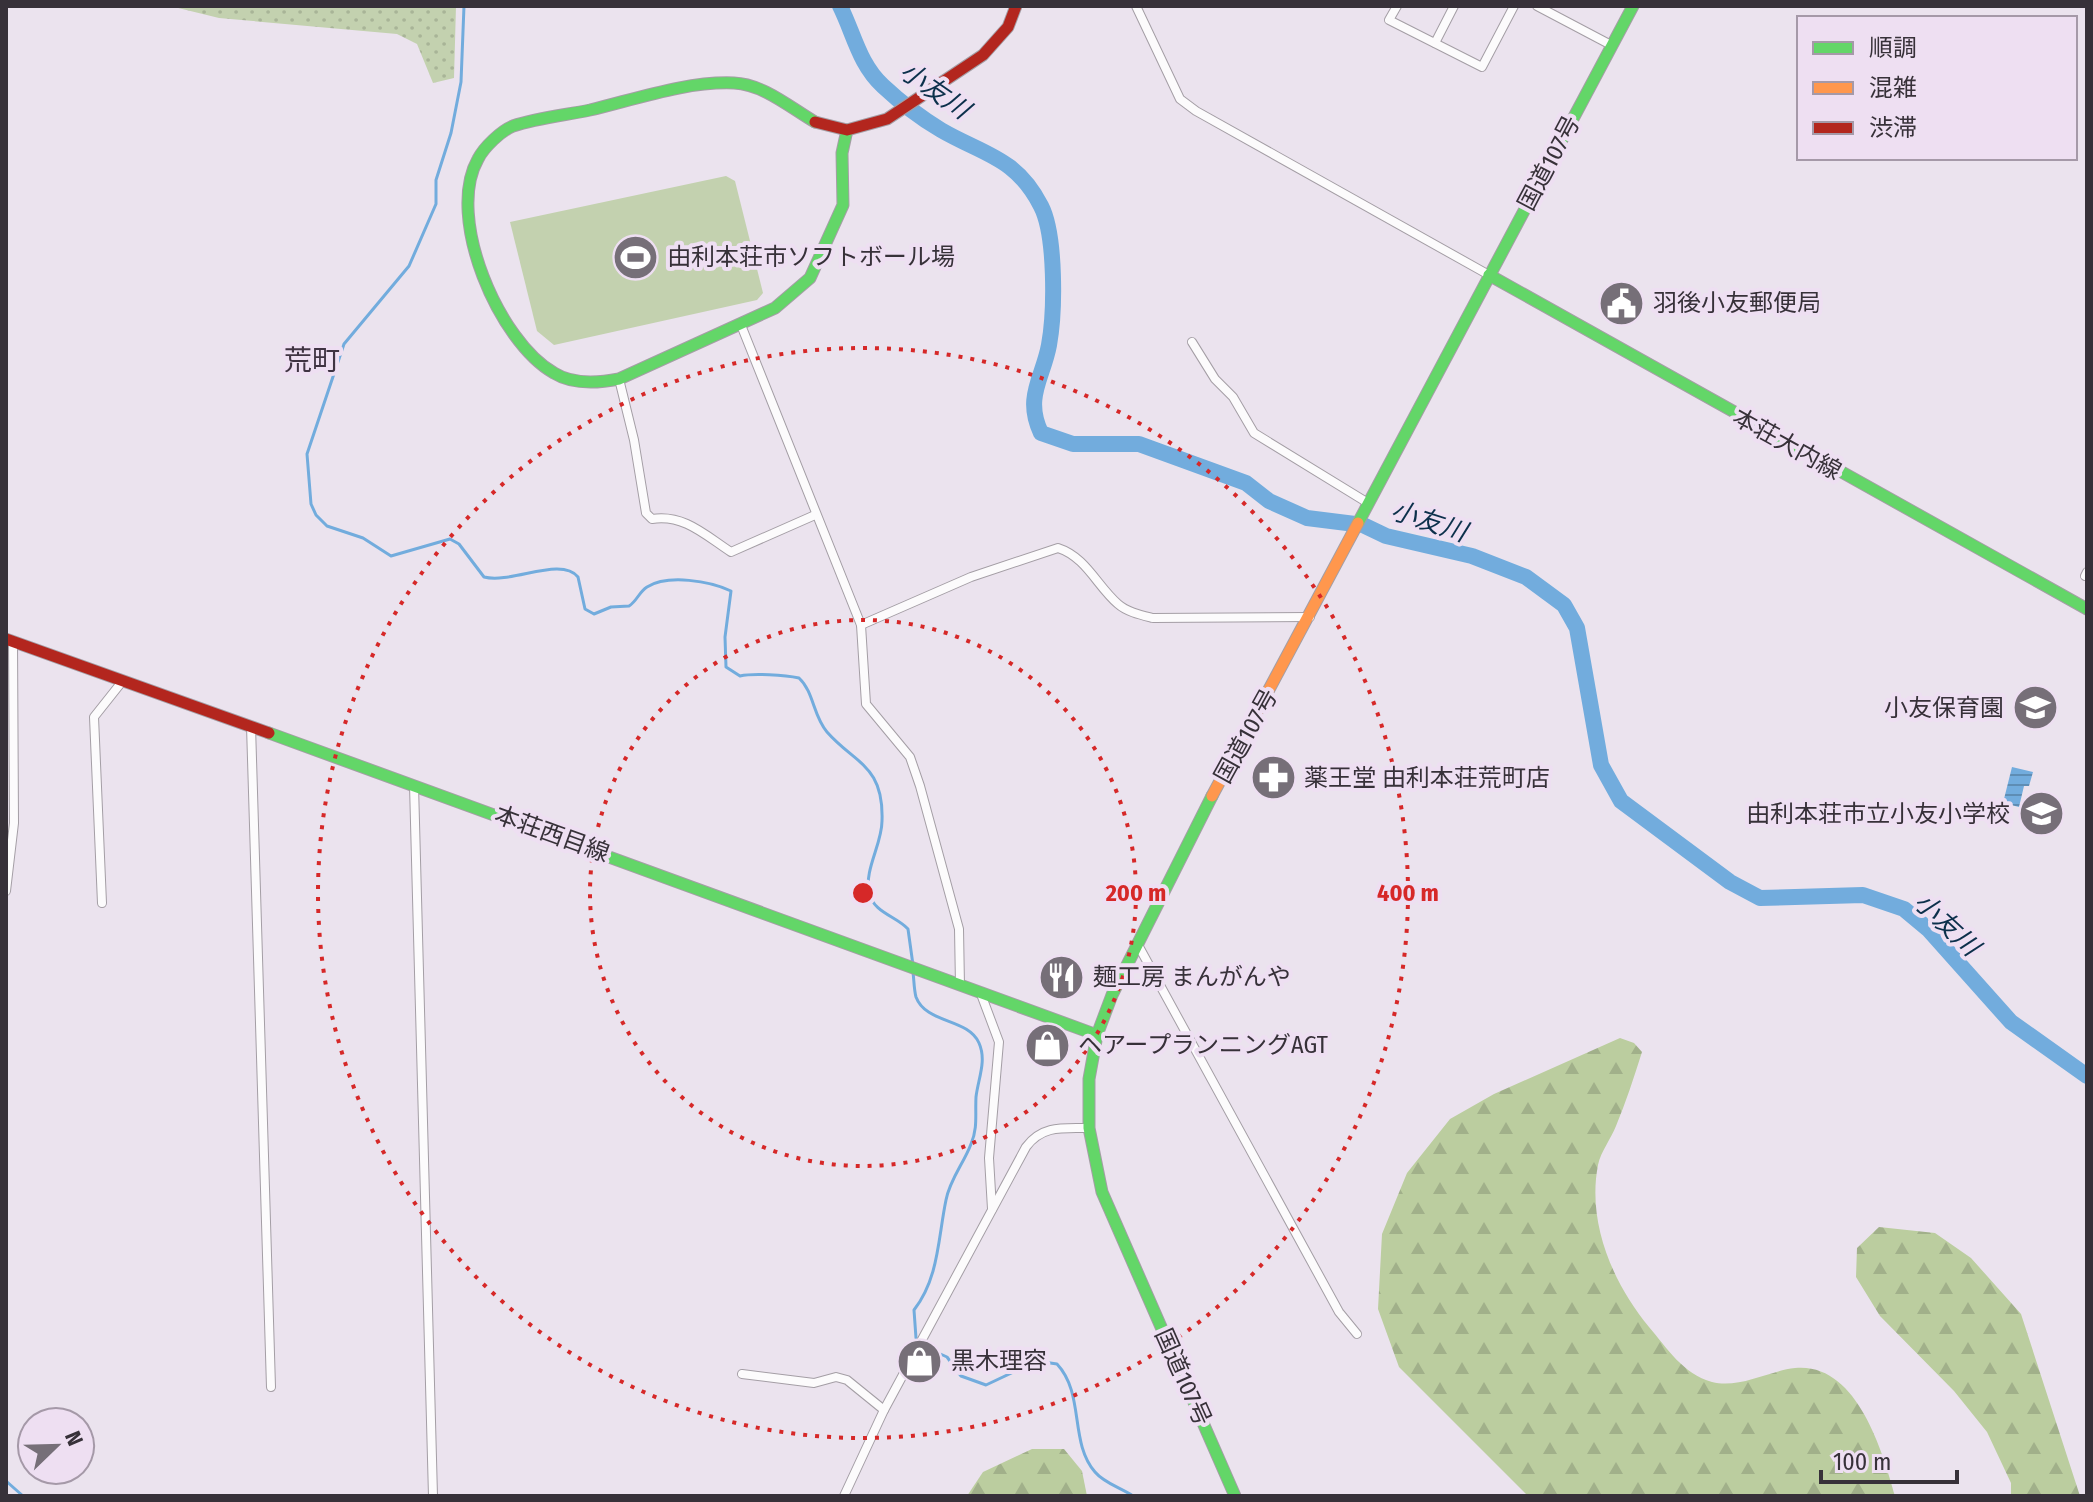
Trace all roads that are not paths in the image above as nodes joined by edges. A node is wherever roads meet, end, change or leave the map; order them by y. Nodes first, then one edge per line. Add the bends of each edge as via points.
1 (1016, 6) edge
2 (1136, 6) edge
3 (1397, 6) edge
4 (1454, 6) edge
5 (1514, 6) edge
6 (1537, 6) edge
7 (1633, 6) edge
8 (1435, 43) junction
9 (1611, 45) junction
10 (847, 130) junction
11 (1489, 275) junction
12 (741, 325) junction
13 (1192, 342) dead end
14 (619, 379) junction
15 (1366, 508) junction
16 (815, 515) junction
17 (2087, 609) edge
18 (1311, 617) junction
19 (861, 625) junction
20 (9, 640) edge
21 (121, 683) junction
22 (251, 726) junction
23 (414, 785) junction
24 (6, 891) edge
25 (102, 903) dead end
26 (1138, 945) junction
27 (960, 986) junction
28 (981, 994) junction
29 (1097, 1035) junction
30 (1089, 1128) junction
31 (992, 1209) junction
32 (1357, 1334) dead end
33 (742, 1374) dead end
34 (271, 1387) dead end
35 (884, 1410) junction
36 (433, 1496) edge
37 (844, 1496) edge
38 (1235, 1496) edge

1 - 10 main road via 1008,27 983,55 887,119
2 - 11 street via 1180,99
3 - 8 street via 1389,20
4 - 8 street
5 - 8 street via 1482,67
6 - 9 street
7 - 9 main road, 国道107号
9 - 11 main road, 国道107号
10 - 12 main road via 843,205 810,278 775,308
10 - 14 main road via 822,126 759,89 713,84 557,114 511,127 487,146 469,180 472,243 513,333 553,373 585,383
11 - 15 main road, 国道107号
11 - 17 main road, 本荘大内線
12 - 14 main road
12 - 16 street
13 - 15 street via 1254,433
14 - 16 street via 646,513 652,519 684,522 731,552
15 - 18 main road, 国道107号
16 - 19 street
18 - 19 street via 1136,614 1119,606 1081,561 1058,548 971,577
18 - 26 main road, 国道107号
19 - 27 street via 866,704 910,757 952,894
20 - 21 main road, 本荘西目線
20 - 24 street via 14,823
21 - 22 main road, 本荘西目線
21 - 25 street via 94,717
22 - 23 main road, 本荘西目線
22 - 34 street
23 - 27 main road, 本荘西目線
23 - 36 street
26 - 29 main road, 国道107号
26 - 32 street via 1339,1312
27 - 28 main road, 本荘西目線
28 - 29 main road, 本荘西目線
28 - 31 street via 999,1042 989,1158
29 - 30 main road, 国道107号 via 1089,1079
30 - 31 street via 1035,1134
30 - 38 main road, 国道107号 via 1102,1192
31 - 35 street
33 - 35 street via 814,1383 836,1377
35 - 37 street

